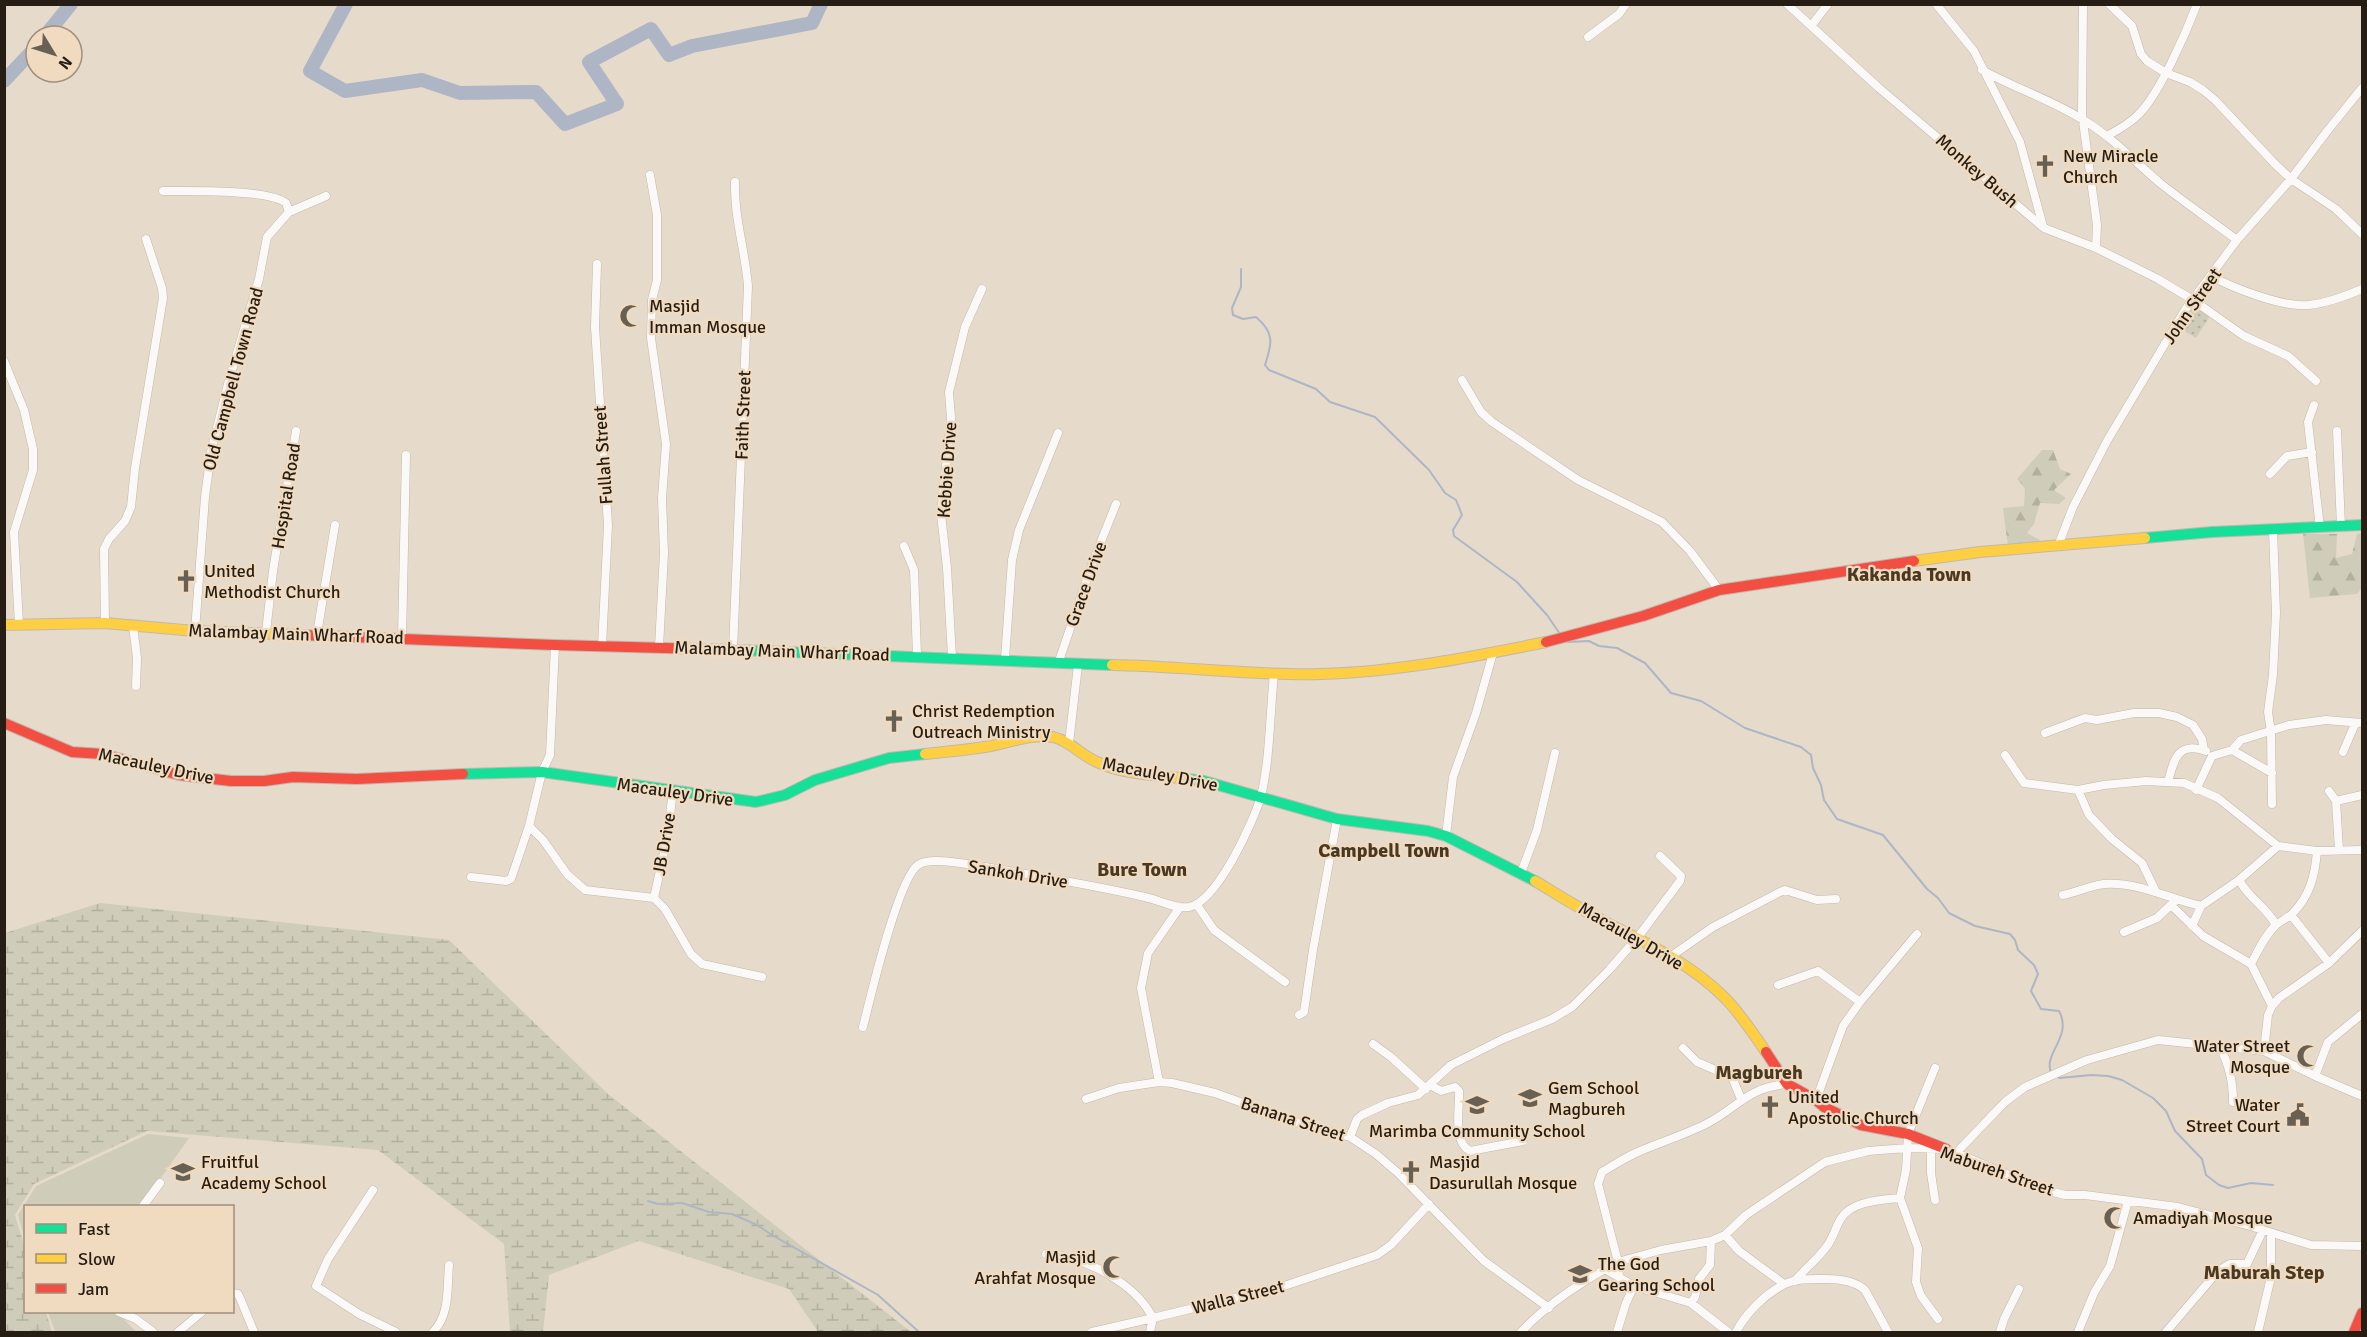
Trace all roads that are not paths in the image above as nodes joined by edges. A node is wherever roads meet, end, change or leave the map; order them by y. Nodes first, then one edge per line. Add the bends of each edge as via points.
1 (1626, 4) edge
2 (1788, 4) edge
3 (1828, 4) edge
4 (1936, 4) edge
5 (2083, 4) edge
6 (2109, 4) edge
7 (2197, 4) edge
8 (1810, 26) junction
9 (1588, 37) dead end
10 (1982, 70) junction
11 (2166, 73) junction
12 (2362, 88) edge
13 (2083, 120) junction
14 (2107, 136) junction
15 (650, 175) dead end
16 (2291, 179) junction
17 (735, 182) dead end
18 (163, 191) dead end
19 (326, 196) dead end
20 (289, 212) junction
21 (2044, 228) junction
22 (2362, 234) edge
23 (146, 239) dead end
24 (2237, 240) junction
25 (2096, 248) junction
26 (597, 264) dead end
27 (2211, 276) junction
28 (982, 289) dead end
29 (2362, 289) edge
30 (2193, 300) junction
31 (4, 361) edge
32 (1462, 380) dead end
33 (2316, 381) dead end
34 (2314, 405) dead end
35 (296, 431) dead end
36 (2337, 431) dead end
37 (1058, 433) dead end
38 (2312, 452) junction
39 (406, 455) dead end
40 (2270, 474) dead end
41 (1116, 504) dead end
42 (335, 525) dead end
43 (2362, 525) edge
44 (2341, 527) junction
45 (2320, 528) junction
46 (2273, 530) junction
47 (904, 546) dead end
48 (2058, 546) junction
49 (1719, 590) junction
50 (105, 623) junction
51 (4, 625) edge
52 (19, 625) junction
53 (133, 626) junction
54 (195, 631) junction
55 (266, 633) junction
56 (317, 634) junction
57 (402, 638) junction
58 (555, 645) junction
59 (602, 646) junction
60 (659, 647) junction
61 (734, 650) junction
62 (1493, 653) junction
63 (916, 656) junction
64 (952, 657) junction
65 (1005, 659) junction
66 (1058, 664) junction
67 (1077, 665) junction
68 (1274, 674) junction
69 (136, 686) dead end
70 (4, 723) edge
71 (2359, 723) edge
72 (2271, 732) junction
73 (2045, 733) dead end
74 (1069, 743) junction
75 (2205, 750) junction
76 (2232, 750) junction
77 (2343, 752) dead end
78 (1555, 753) dead end
79 (2005, 755) dead end
80 (2211, 756) junction
81 (542, 772) junction
82 (2272, 773) junction
83 (2168, 782) junction
84 (2078, 790) junction
85 (2196, 790) junction
86 (673, 791) junction
87 (2329, 791) dead end
88 (2362, 795) edge
89 (1261, 796) junction
90 (2336, 801) junction
91 (2272, 804) dead end
92 (1337, 819) junction
93 (529, 826) junction
94 (1446, 836) junction
95 (2278, 846) junction
96 (2339, 850) junction
97 (2362, 850) edge
98 (2317, 851) junction
99 (1660, 856) dead end
100 (1521, 873) junction
101 (471, 877) dead end
102 (2239, 880) junction
103 (2156, 892) junction
104 (2063, 895) dead end
105 (654, 898) junction
106 (1836, 899) dead end
107 (2174, 903) junction
108 (1197, 904) junction
109 (2201, 906) junction
110 (1180, 907) junction
111 (2291, 915) junction
112 (2276, 925) junction
113 (2192, 926) junction
114 (2362, 931) edge
115 (2124, 932) dead end
116 (1917, 934) dead end
117 (1638, 937) junction
118 (1670, 957) junction
119 (2329, 963) junction
120 (2250, 964) junction
121 (762, 977) dead end
122 (1285, 982) dead end
123 (1778, 985) dead end
124 (1860, 1002) junction
125 (2272, 1006) junction
126 (2362, 1014) edge
127 (1299, 1015) dead end
128 (863, 1027) dead end
129 (1373, 1044) dead end
130 (2220, 1046) junction
131 (1683, 1048) dead end
132 (2264, 1051) junction
133 (1935, 1068) dead end
134 (2314, 1076) junction
135 (1159, 1082) junction
136 (1787, 1084) junction
137 (1428, 1087) junction
138 (2362, 1096) edge
139 (1086, 1099) dead end
140 (1741, 1099) junction
141 (1816, 1100) junction
142 (2233, 1102) dead end
143 (1908, 1134) junction
144 (1350, 1137) junction
145 (1523, 1141) dead end
146 (1907, 1148) junction
147 (1931, 1149) junction
148 (1951, 1151) junction
149 (160, 1184) dead end
150 (373, 1190) dead end
151 (1900, 1198) junction
152 (1935, 1200) dead end
153 (2128, 1201) junction
154 (1429, 1204) junction
155 (144, 1205) edge
156 (2267, 1231) junction
157 (1725, 1235) junction
158 (1712, 1241) junction
159 (2362, 1246) edge
160 (1046, 1254) dead end
161 (1618, 1262) junction
162 (449, 1264) dead end
163 (1605, 1269) junction
164 (1619, 1277) junction
165 (1795, 1281) junction
166 (1784, 1284) junction
167 (1634, 1286) junction
168 (2019, 1289) dead end
169 (234, 1293) edge
170 (1691, 1304) junction
171 (1549, 1308) junction
172 (123, 1313) edge
173 (199, 1313) edge
174 (2362, 1313) edge
175 (1153, 1318) junction
176 (1938, 1319) dead end
177 (153, 1332) edge
178 (178, 1332) edge
179 (255, 1332) edge
180 (396, 1332) edge
181 (433, 1332) edge
182 (1092, 1332) edge
183 (1150, 1332) edge
184 (1521, 1332) edge
185 (1617, 1332) edge
186 (1728, 1332) edge
187 (1736, 1332) edge
188 (1888, 1332) edge
189 (2000, 1332) edge
190 (2078, 1332) edge
191 (2166, 1332) edge
192 (2258, 1332) edge
193 (2354, 1332) edge

1 - 9 street
2 - 8 street, Monkey Bush
3 - 8 street
4 - 10 street via 1974,51
5 - 13 street
6 - 11 street via 2132,26 2143,57
7 - 11 street
8 - 21 street, Monkey Bush
10 - 13 street
10 - 21 street via 2020,142
11 - 14 street via 2142,111
11 - 16 street via 2209,95
12 - 16 street, John Street
13 - 14 street
13 - 25 street via 2097,225
14 - 24 street via 2159,182
15 - 60 street via 657,215 657,280 651,338 666,444
16 - 22 street via 2336,208
16 - 24 street, John Street
17 - 61 street, Faith Street via 736,215 748,286
18 - 20 street via 256,194 280,198
19 - 20 street, Old Campbell Town Road
20 - 54 street, Old Campbell Town Road via 267,237 211,452
21 - 25 street, Monkey Bush
23 - 50 street via 163,298 131,507 104,549
24 - 27 street, John Street
25 - 30 street, Monkey Bush
26 - 59 street, Fullah Street via 595,327 608,525
27 - 29 street via 2272,300 2307,305
27 - 30 street, John Street
28 - 64 street, Kebbie Drive via 964,327 949,392 951,418 941,514
30 - 33 street, Monkey Bush via 2244,336 2288,356
30 - 48 street, John Street via 2107,441
31 - 52 street via 24,410 33,448 33,470 15,532
32 - 49 street via 1481,412 1492,422 1578,480 1662,522
34 - 38 street via 2308,422
35 - 55 street, Hospital Road
36 - 44 street
37 - 65 street via 1022,520 1011,560
38 - 40 street via 2287,456
38 - 45 street
39 - 57 street
41 - 66 street, Grace Drive
42 - 56 street
43 - 44 main road, Malambay Main Wharf Road
44 - 45 main road, Malambay Main Wharf Road
45 - 46 main road, Malambay Main Wharf Road
46 - 48 main road, Malambay Main Wharf Road
46 - 72 street via 2276,613 2268,712
47 - 63 street via 914,570
48 - 49 main road, Malambay Main Wharf Road via 1837,571
49 - 62 main road, Malambay Main Wharf Road via 1561,639
50 - 52 main road, Malambay Main Wharf Road
50 - 53 main road, Malambay Main Wharf Road
51 - 52 main road, Malambay Main Wharf Road
53 - 54 main road, Malambay Main Wharf Road
53 - 69 street
54 - 55 main road, Malambay Main Wharf Road
55 - 56 main road, Malambay Main Wharf Road
56 - 57 main road, Malambay Main Wharf Road
57 - 58 main road, Malambay Main Wharf Road
58 - 59 main road, Malambay Main Wharf Road
58 - 81 street via 550,755
59 - 60 main road, Malambay Main Wharf Road
60 - 61 main road, Malambay Main Wharf Road
61 - 63 main road, Malambay Main Wharf Road
62 - 68 main road, Malambay Main Wharf Road via 1386,669
62 - 94 street via 1453,777
63 - 64 main road, Malambay Main Wharf Road
64 - 65 main road, Malambay Main Wharf Road
65 - 66 main road, Malambay Main Wharf Road
66 - 67 main road, Malambay Main Wharf Road
67 - 68 main road, Malambay Main Wharf Road
67 - 74 street
68 - 89 street
70 - 81 main road, Macauley Drive via 72,752 103,754 179,775 231,781
71 - 72 street via 2305,722
71 - 77 street
72 - 76 street via 2241,740
72 - 82 street
73 - 75 street via 2085,718 2159,714 2193,725
74 - 86 main road, Macauley Drive via 1038,737 889,758 756,802
74 - 89 main road, Macauley Drive via 1079,753 1120,770 1204,781
75 - 80 street
75 - 83 street via 2182,750 2173,762
76 - 80 street
76 - 82 street
78 - 100 street via 1537,830
79 - 84 street via 2024,783
80 - 85 street
81 - 86 main road, Macauley Drive
81 - 93 street
82 - 91 street
83 - 84 street
83 - 85 street via 2184,783
84 - 103 street via 2089,815 2142,863
85 - 95 street via 2218,798
86 - 105 street, JB Drive
87 - 90 street
88 - 90 street
89 - 92 main road, Macauley Drive
89 - 108 street via 1232,862 1214,889
90 - 96 street
92 - 94 main road, Macauley Drive
92 - 127 street via 1312,950 1305,1010
93 - 101 street via 511,879
93 - 105 street via 567,874 585,890
94 - 100 main road, Macauley Drive
95 - 98 street
95 - 102 street
96 - 97 street
96 - 98 street
98 - 111 street via 2315,876
99 - 117 street via 1677,871 1680,881
100 - 117 main road, Macauley Drive
102 - 109 street
102 - 112 street via 2245,892 2269,911
103 - 104 street via 2107,884
103 - 107 street
105 - 121 street via 695,959 707,966
106 - 118 street via 1811,899 1790,891 1780,892 1713,927
107 - 109 street
107 - 113 street
107 - 115 street via 2157,918
108 - 110 street, Sankoh Drive
108 - 122 street via 1214,930
109 - 113 street
110 - 128 street, Sankoh Drive via 1044,876 971,865 921,863 913,870 895,911
110 - 135 street via 1148,953 1142,979 1141,995
111 - 112 street
111 - 119 street
112 - 120 street
113 - 120 street
114 - 119 street
116 - 124 street
117 - 118 main road, Macauley Drive
117 - 137 street via 1572,1007 1451,1065
118 - 136 main road, Macauley Drive via 1724,997
119 - 125 street
120 - 125 street
123 - 124 street via 1818,971
124 - 141 street via 1839,1034
125 - 132 street
126 - 134 street via 2328,1042
129 - 137 street
130 - 132 street
130 - 142 street via 2231,1071
130 - 148 street via 2158,1040 2088,1060 2025,1087
131 - 140 street via 1697,1062 1732,1077
132 - 134 street
133 - 143 street
134 - 138 street
135 - 139 street, Banana Street
135 - 144 street, Banana Street via 1188,1085
136 - 140 street via 1763,1088
136 - 141 main road, Macauley Drive
137 - 144 street via 1418,1095 1362,1115
137 - 145 street via 1459,1090 1458,1120 1465,1149
140 - 161 street via 1706,1124 1637,1152 1602,1172 1598,1184
141 - 143 main road, Macauley Drive via 1861,1125
143 - 146 street
143 - 148 main road, Macauley Drive
144 - 154 street, Banana Street via 1376,1154
146 - 147 street, Mabureh Street
146 - 151 street
146 - 157 street, Mabureh Street via 1868,1151 1825,1162 1756,1208
147 - 148 street, Mabureh Street
147 - 152 street
148 - 153 street, Mabureh Street via 2046,1190
149 - 155 street
150 - 180 street via 328,1258 316,1286 358,1314
151 - 165 street via 1848,1211 1825,1249
151 - 176 street via 1918,1248 1916,1282
153 - 156 street, Mabureh Street via 2178,1207
153 - 190 street via 2110,1266
154 - 171 street, Banana Street via 1484,1261
154 - 175 street, Walla Street via 1377,1255 1284,1286
156 - 159 street, Mabureh Street via 2311,1245
156 - 191 street via 2247,1264 2230,1264 2218,1271
156 - 192 street via 2271,1277
157 - 158 street, Mabureh Street
157 - 166 street via 1739,1251
158 - 161 street, Mabureh Street
158 - 170 street via 1710,1264 1699,1279
160 - 175 street via 1068,1257 1115,1279 1147,1306
161 - 163 street, Mabureh Street
161 - 164 street
162 - 181 street via 446,1310
163 - 164 street
163 - 171 street, Mabureh Street
164 - 167 street
165 - 166 street
165 - 188 street via 1834,1279 1859,1285
166 - 187 street via 1748,1313
167 - 170 street
167 - 185 street
168 - 189 street
169 - 179 street via 238,1294
170 - 186 street
171 - 184 street, Mabureh Street
172 - 177 street
173 - 178 street
174 - 193 main road
175 - 182 street, Walla Street
175 - 183 street

